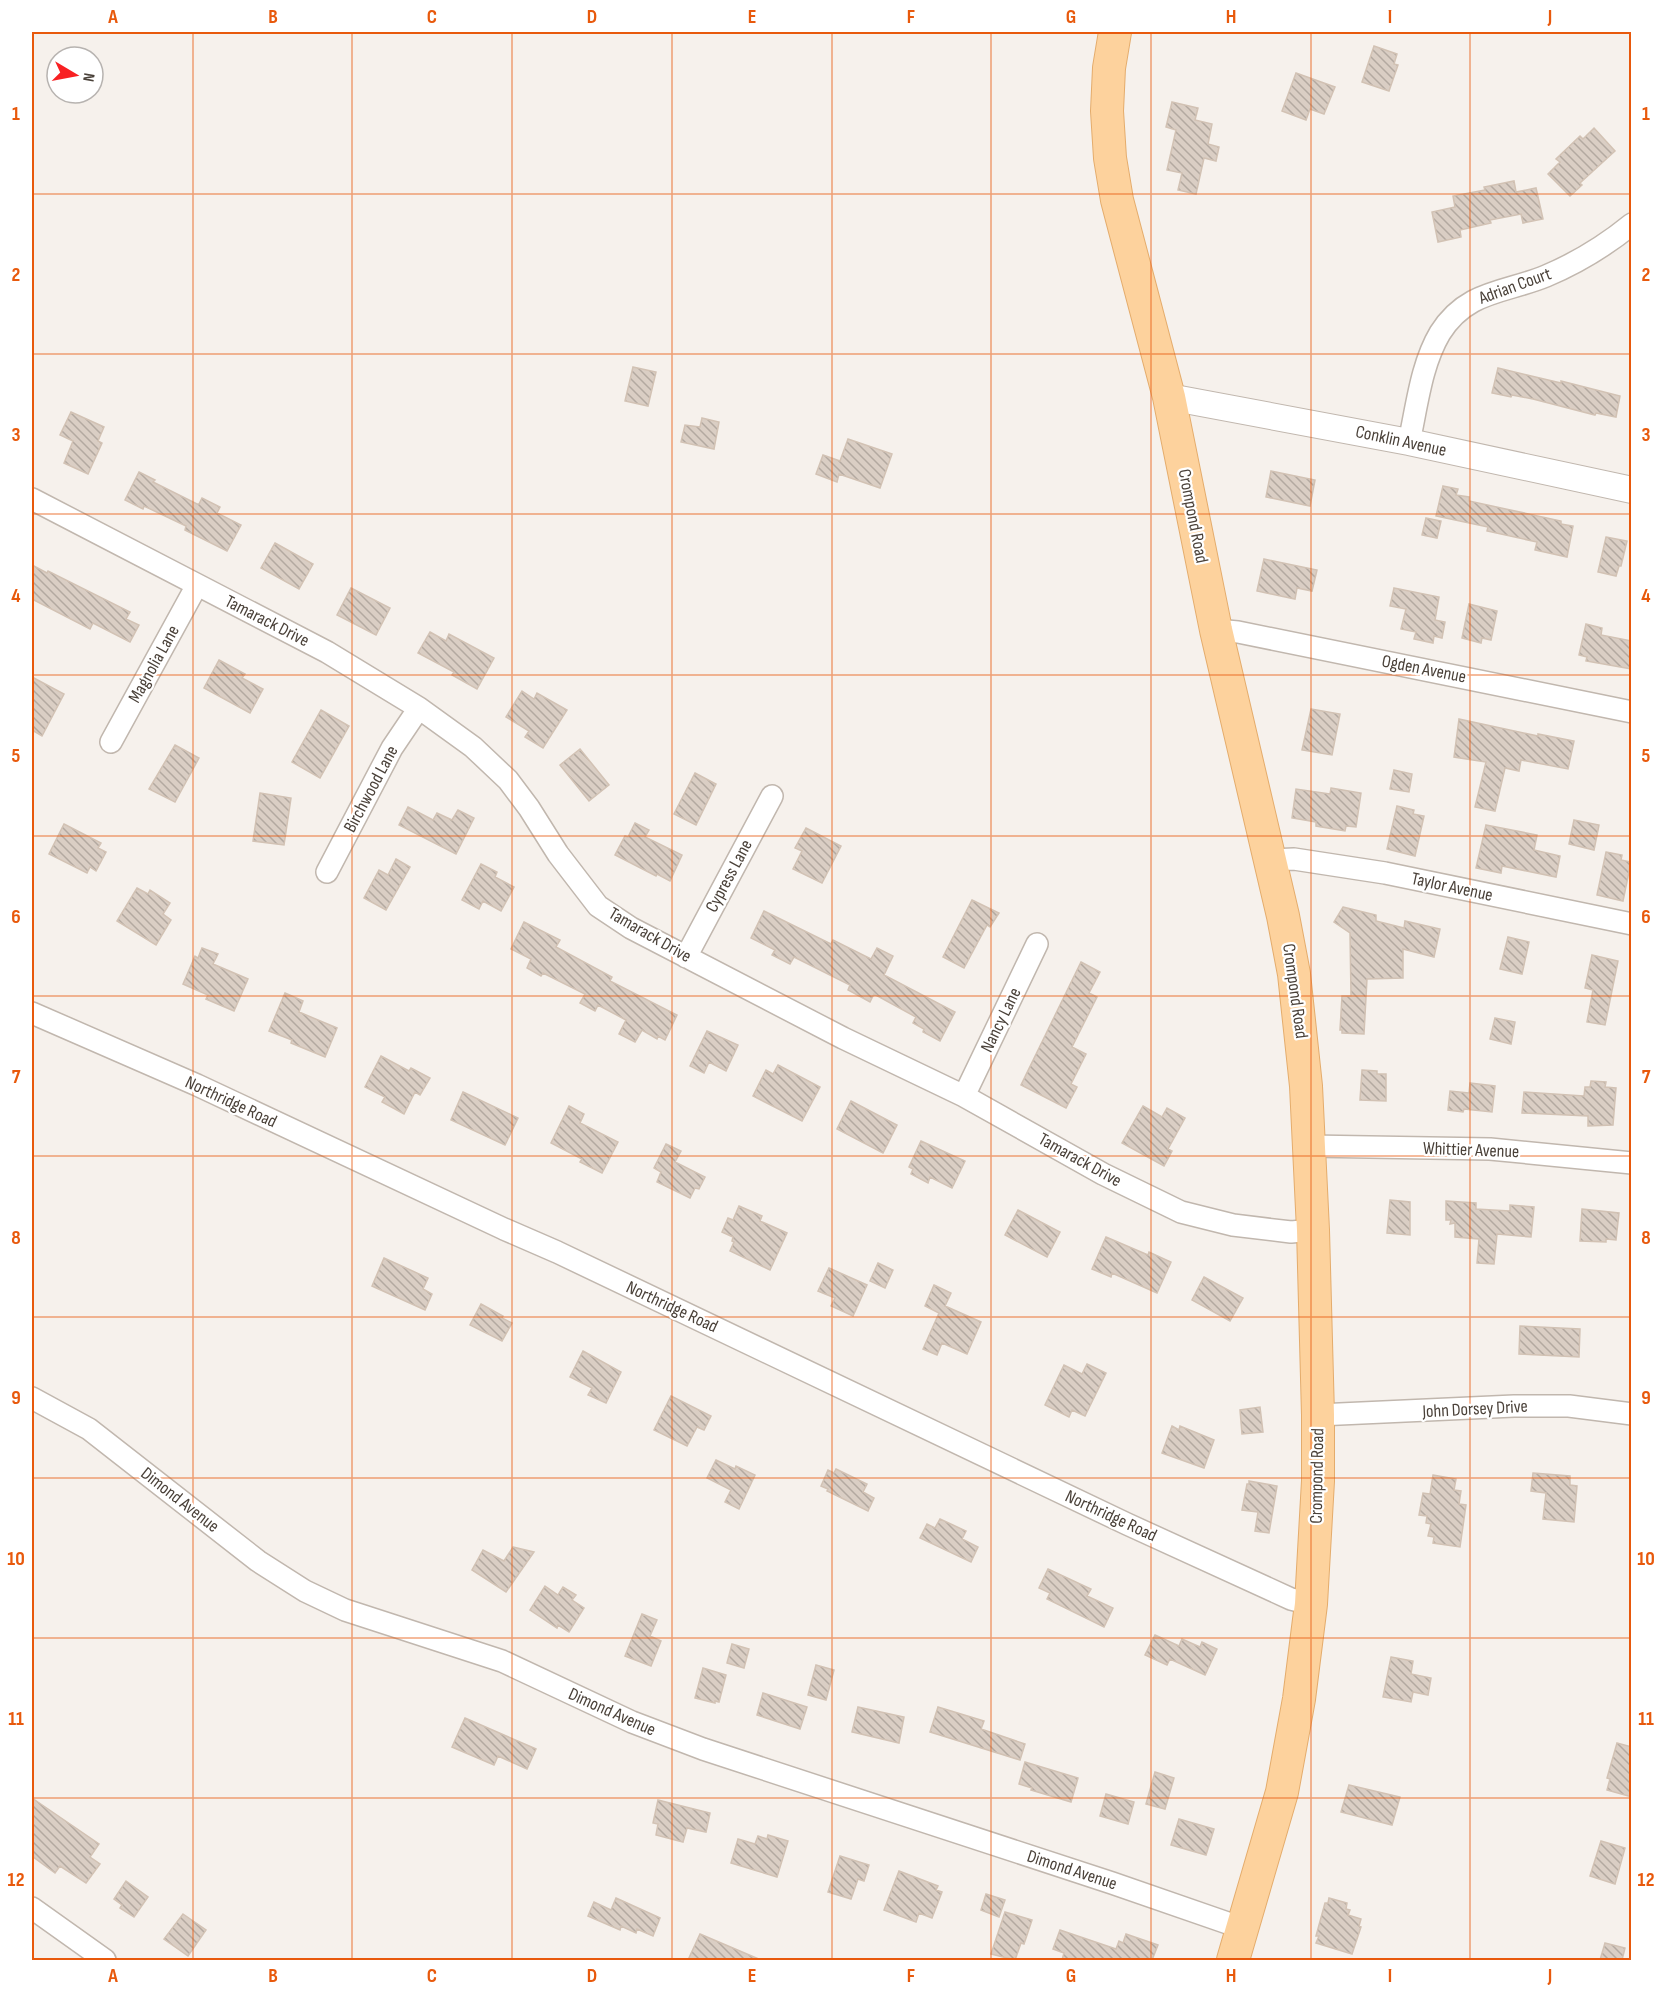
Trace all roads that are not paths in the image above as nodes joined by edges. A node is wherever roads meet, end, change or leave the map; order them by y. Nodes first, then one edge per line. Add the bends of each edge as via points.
1 (1115, 32) edge
2 (1632, 224) edge
3 (1169, 396) junction
4 (1409, 442) junction
5 (1632, 490) edge
6 (32, 499) edge
7 (197, 585) junction
8 (1216, 630) junction
9 (419, 708) junction
10 (1632, 712) edge
11 (111, 742) dead end
12 (772, 796) dead end
13 (1271, 860) junction
14 (327, 872) dead end
15 (1632, 924) edge
16 (1037, 944) dead end
17 (686, 957) junction
18 (32, 1013) edge
19 (964, 1096) junction
20 (1309, 1146) junction
21 (1632, 1163) edge
22 (1313, 1230) junction
23 (32, 1398) edge
24 (1318, 1414) junction
25 (1632, 1414) edge
26 (1311, 1605) junction
27 (32, 1908) edge
28 (1242, 1928) junction
29 (105, 1960) edge
30 (1233, 1960) edge

1 - 3 main road, Crompond Road via 1107,111 1110,158 1117,200
2 - 4 street, Adrian Court via 1573,264 1493,291 1455,314 1429,355
3 - 4 street, Conklin Avenue
3 - 8 main road, Crompond Road
4 - 5 street, Conklin Avenue
6 - 7 street, Tamarack Drive
7 - 9 street, Tamarack Drive via 327,652
7 - 11 street, Magnolia Lane
8 - 10 street, Ogden Avenue
8 - 13 main road, Crompond Road
9 - 14 street, Birchwood Lane via 392,748
9 - 17 street, Tamarack Drive via 473,747 508,780 598,906
12 - 17 street, Cypress Lane
13 - 15 street, Taylor Avenue via 1294,859 1385,873
13 - 20 main road, Crompond Road via 1294,974
16 - 19 street, Nancy Lane
17 - 19 street, Tamarack Drive
18 - 26 street, Northridge Road via 557,1252 1137,1529
19 - 22 street, Tamarack Drive via 1102,1174 1181,1212 1233,1225 1291,1232
20 - 21 street, Whittier Avenue via 1490,1149
20 - 22 main road, Crompond Road
22 - 24 main road, Crompond Road
23 - 28 street, Dimond Avenue via 89,1429 258,1561 305,1592 345,1610 502,1662 632,1722 703,1749
24 - 25 street, John Dorsey Drive via 1514,1406 1569,1406
24 - 26 main road, Crompond Road
26 - 28 main road, Crompond Road via 1282,1792
27 - 29 street
28 - 30 main road, Crompond Road

